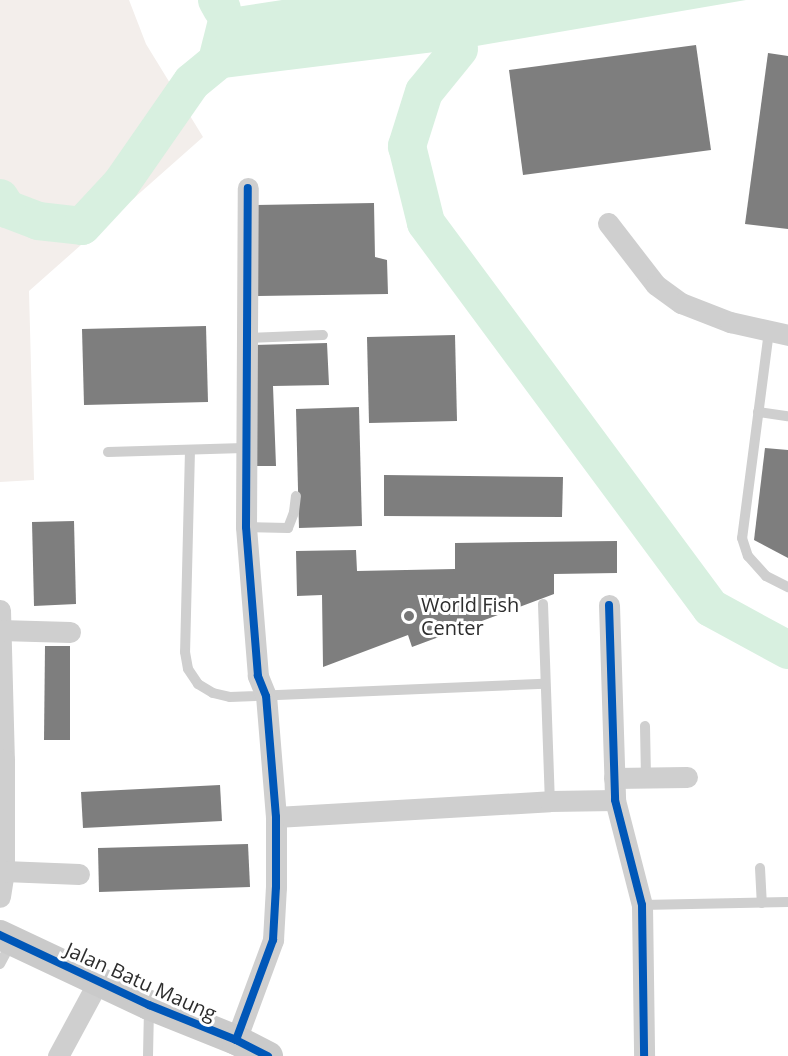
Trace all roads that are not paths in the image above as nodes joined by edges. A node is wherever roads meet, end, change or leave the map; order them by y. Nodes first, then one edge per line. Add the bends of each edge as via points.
1 (248, 188) dead end
2 (609, 223) dead end
3 (779, 333) edge
4 (323, 335) dead end
5 (246, 338) junction
6 (758, 412) junction
7 (788, 416) edge
8 (244, 448) junction
9 (190, 450) junction
10 (108, 452) dead end
11 (296, 496) dead end
12 (246, 526) junction
13 (788, 587) edge
14 (543, 604) dead end
15 (609, 605) dead end
16 (0, 610) edge
17 (0, 630) edge
18 (70, 632) dead end
19 (544, 684) junction
20 (266, 696) junction
21 (645, 726) dead end
22 (2, 759) edge
23 (646, 777) junction
24 (687, 777) dead end
25 (615, 778) junction
26 (615, 800) junction
27 (550, 801) junction
28 (276, 817) junction
29 (760, 868) dead end
30 (4, 871) junction
31 (79, 874) dead end
32 (0, 897) edge
33 (788, 902) edge
34 (762, 903) junction
35 (642, 905) junction
36 (4, 947) edge
37 (98, 982) junction
38 (149, 1005) junction
39 (236, 1040) junction
40 (58, 1056) edge
41 (148, 1056) edge
42 (268, 1056) edge
43 (644, 1056) edge

1 - 5 street
2 - 3 street via 656,285 681,303 730,322
3 - 6 lane
4 - 5 lane
5 - 8 street
6 - 7 lane
6 - 13 lane via 743,548 766,576
8 - 9 lane
8 - 12 street
9 - 10 lane
9 - 20 lane via 185,652 188,669 198,684 213,693 230,697
11 - 12 lane via 288,528
12 - 20 street via 258,676
14 - 19 lane
15 - 25 street
16 - 17 street
17 - 18 street
17 - 22 street
19 - 20 lane
19 - 27 lane
20 - 28 street
21 - 23 lane
22 - 30 street
23 - 24 street
23 - 25 street
25 - 26 street
26 - 27 street
26 - 35 street
27 - 28 street
28 - 39 street via 273,940
29 - 34 lane
30 - 31 street
30 - 32 street
33 - 34 lane
34 - 35 lane
35 - 43 street
36 - 37 street, Jalan Batu Maung
37 - 38 street, Jalan Batu Maung
37 - 40 street
38 - 39 street, Jalan Batu Maung
38 - 41 lane
39 - 42 street, Jalan Batu Maung

